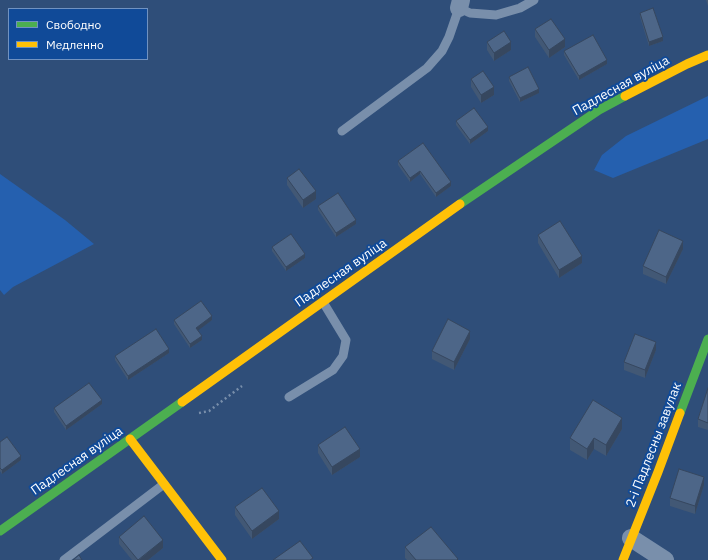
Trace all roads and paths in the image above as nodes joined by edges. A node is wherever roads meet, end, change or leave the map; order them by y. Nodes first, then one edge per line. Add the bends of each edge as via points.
1 (534, 0) edge
2 (460, 4) edge
3 (708, 55) edge
4 (342, 131) dead end
5 (323, 302) junction
6 (708, 339) edge
7 (242, 386) dead end
8 (289, 397) dead end
9 (209, 411) dead end
10 (130, 439) junction
11 (164, 484) junction
12 (0, 531) edge
13 (631, 538) junction
14 (64, 560) edge
15 (222, 560) edge
16 (623, 560) edge
17 (665, 560) edge

1 - 2 lane via 520,8 496,15 470,13
2 - 4 lane via 442,52 427,68
3 - 5 main road, Падлесная вуліца via 599,110 476,193
5 - 8 lane via 346,340 343,356 333,370
5 - 10 main road, Падлесная вуліца
6 - 13 main road, 2-і Падлесны завулак
7 - 9 path
10 - 11 main road
10 - 12 main road, Падлесная вуліца
11 - 14 lane
11 - 15 main road
13 - 16 main road, 2-і Падлесны завулак
13 - 17 street

